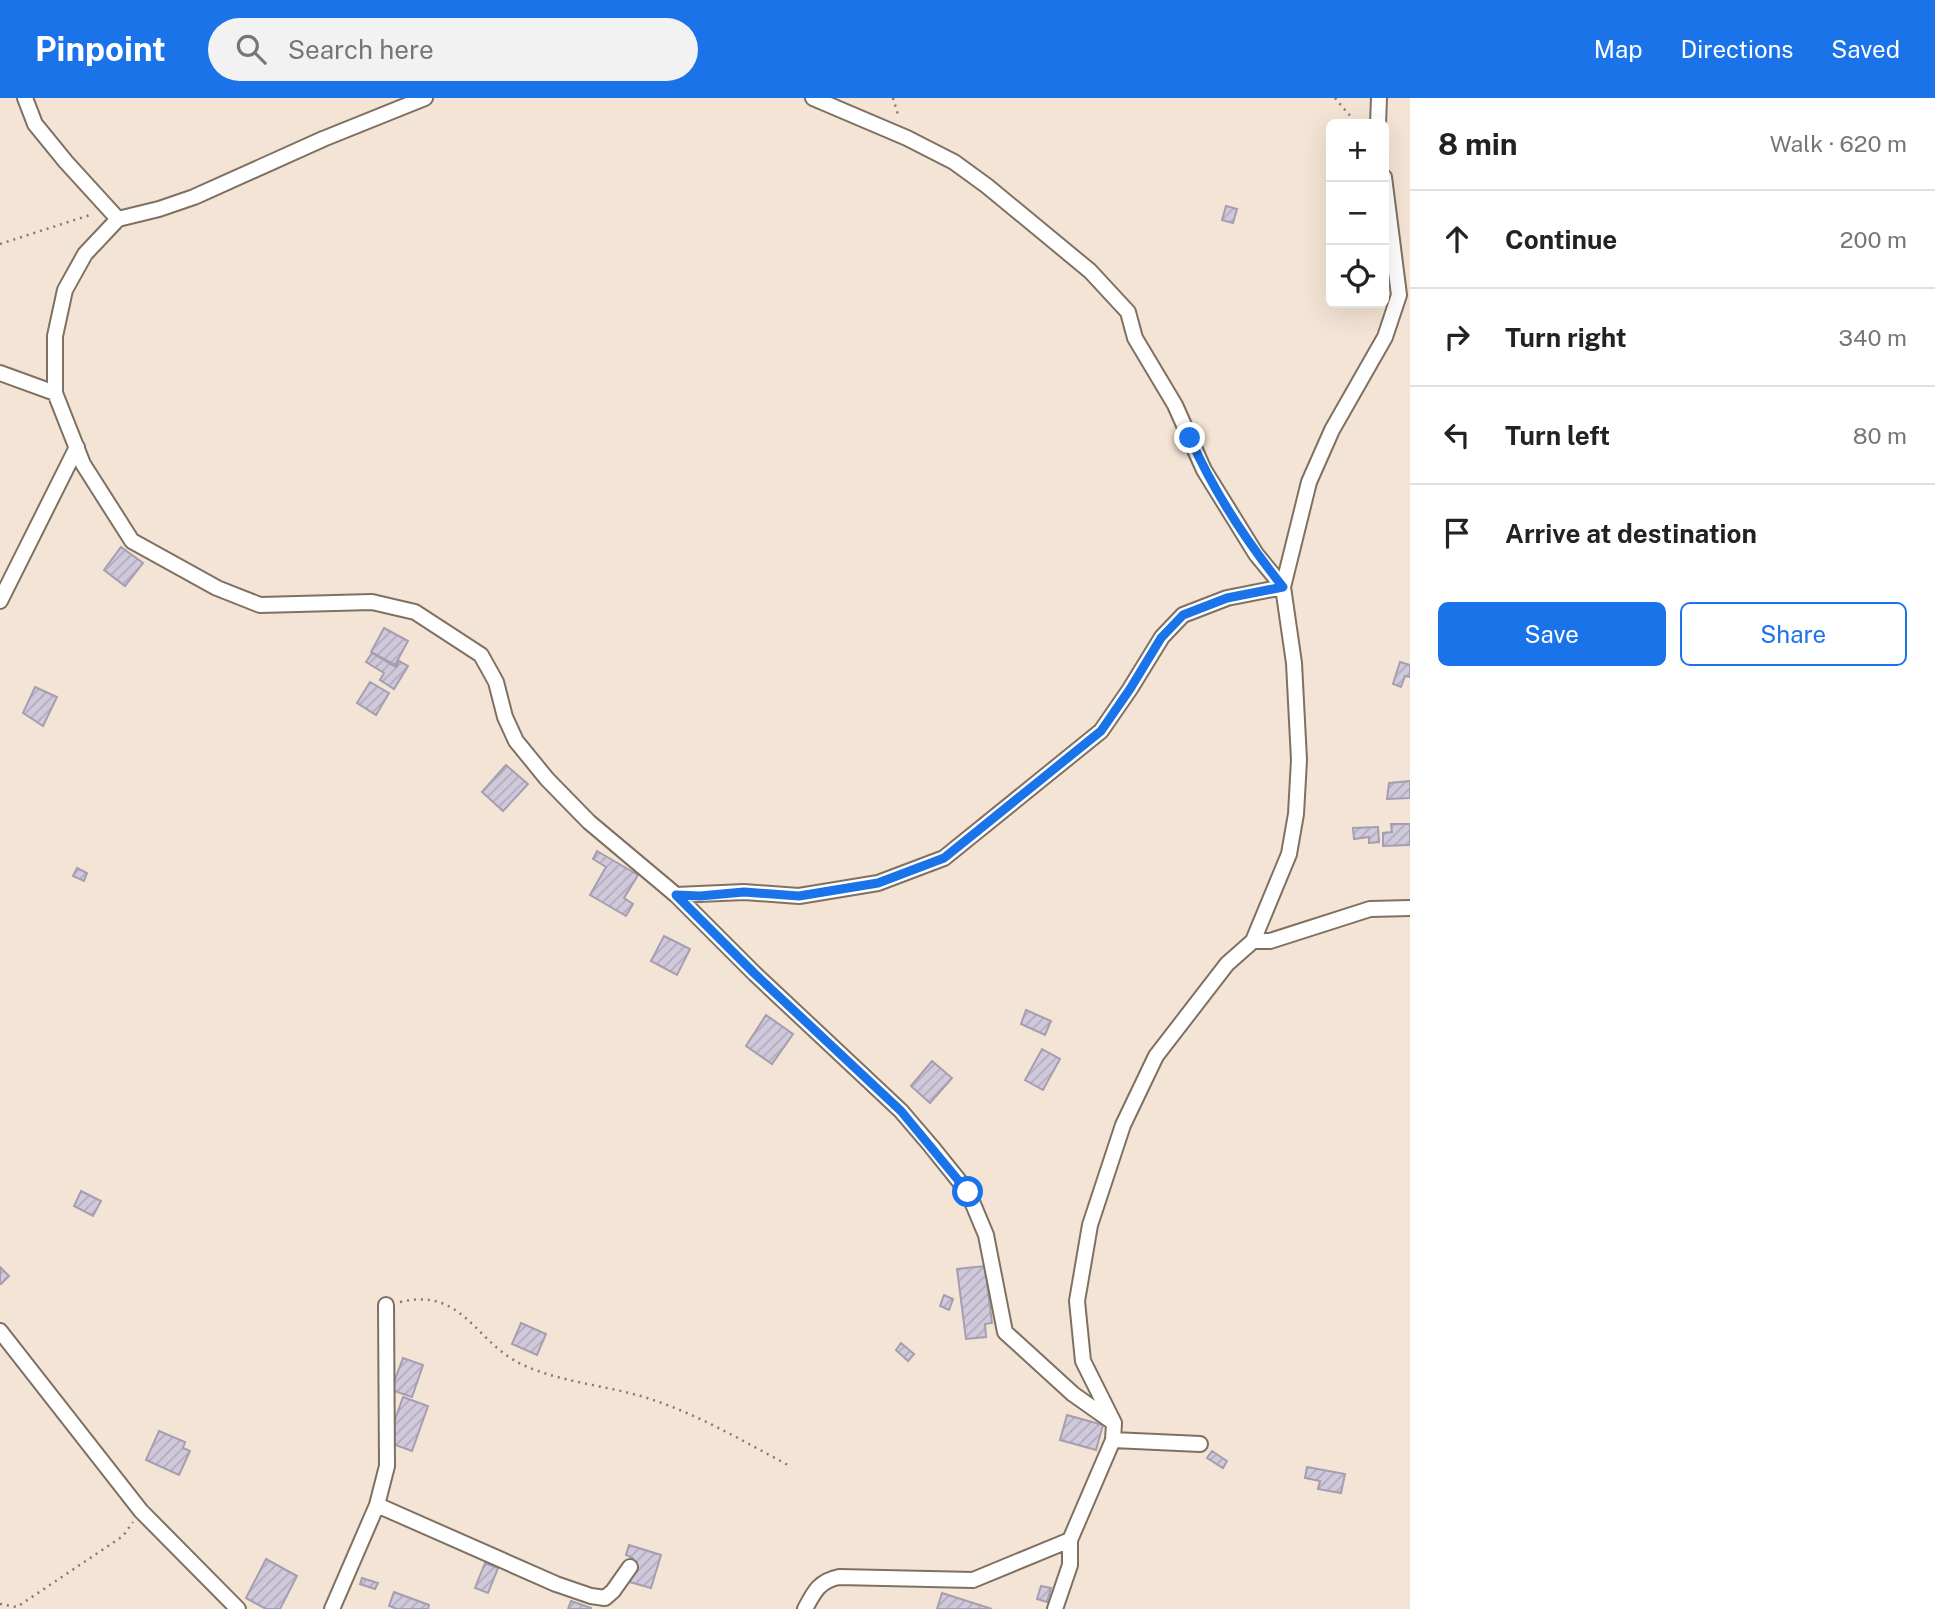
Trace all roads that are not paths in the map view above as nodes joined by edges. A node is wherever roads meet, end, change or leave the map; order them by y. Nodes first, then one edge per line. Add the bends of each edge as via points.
1 (25, 98) edge
2 (425, 98) edge
3 (813, 98) edge
4 (1379, 98) edge
5 (1378, 119) edge
6 (1385, 182) edge
7 (114, 214) junction
8 (0, 373) edge
9 (55, 393) junction
10 (77, 447) junction
11 (1283, 587) junction
12 (0, 601) edge
13 (676, 895) junction
14 (1410, 908) edge
15 (1253, 941) junction
16 (386, 1305) road end
17 (0, 1331) edge
18 (1114, 1423) junction
19 (1113, 1440) junction
20 (1200, 1444) dead end
21 (377, 1505) junction
22 (1070, 1540) junction
23 (630, 1567) dead end
24 (238, 1609) edge
25 (332, 1609) edge
26 (804, 1609) edge
27 (1055, 1609) edge

1 - 7 street via 35,124
2 - 7 street via 194,197 159,209
3 - 11 street via 954,162 1090,271 1128,312 1135,338 1175,405 1204,470 1256,554
4 - 5 street
6 - 11 street via 1399,295 1385,337 1332,430 1309,482
7 - 9 street via 65,290 55,336
8 - 9 street
9 - 10 street
10 - 12 street
10 - 13 street via 132,541 217,588 260,605 372,602 415,612 481,655 496,682 516,741 589,822
11 - 13 street via 1227,598 1183,615 1161,638 1101,731 944,858 878,883 799,896 744,892
11 - 15 street via 1294,663 1299,760 1296,814 1289,854
13 - 18 street via 901,1111 931,1146 968,1192 986,1234 1005,1332 1073,1394
14 - 15 street via 1370,909 1270,942
15 - 18 street via 1227,964 1156,1056 1124,1125 1090,1225 1077,1301 1083,1361
16 - 21 street via 387,1466
17 - 24 street via 141,1511
18 - 19 street
19 - 20 street
19 - 22 street
21 - 23 street via 591,1597 605,1598
21 - 25 street
22 - 26 street via 973,1580 825,1580
22 - 27 street via 1070,1565

